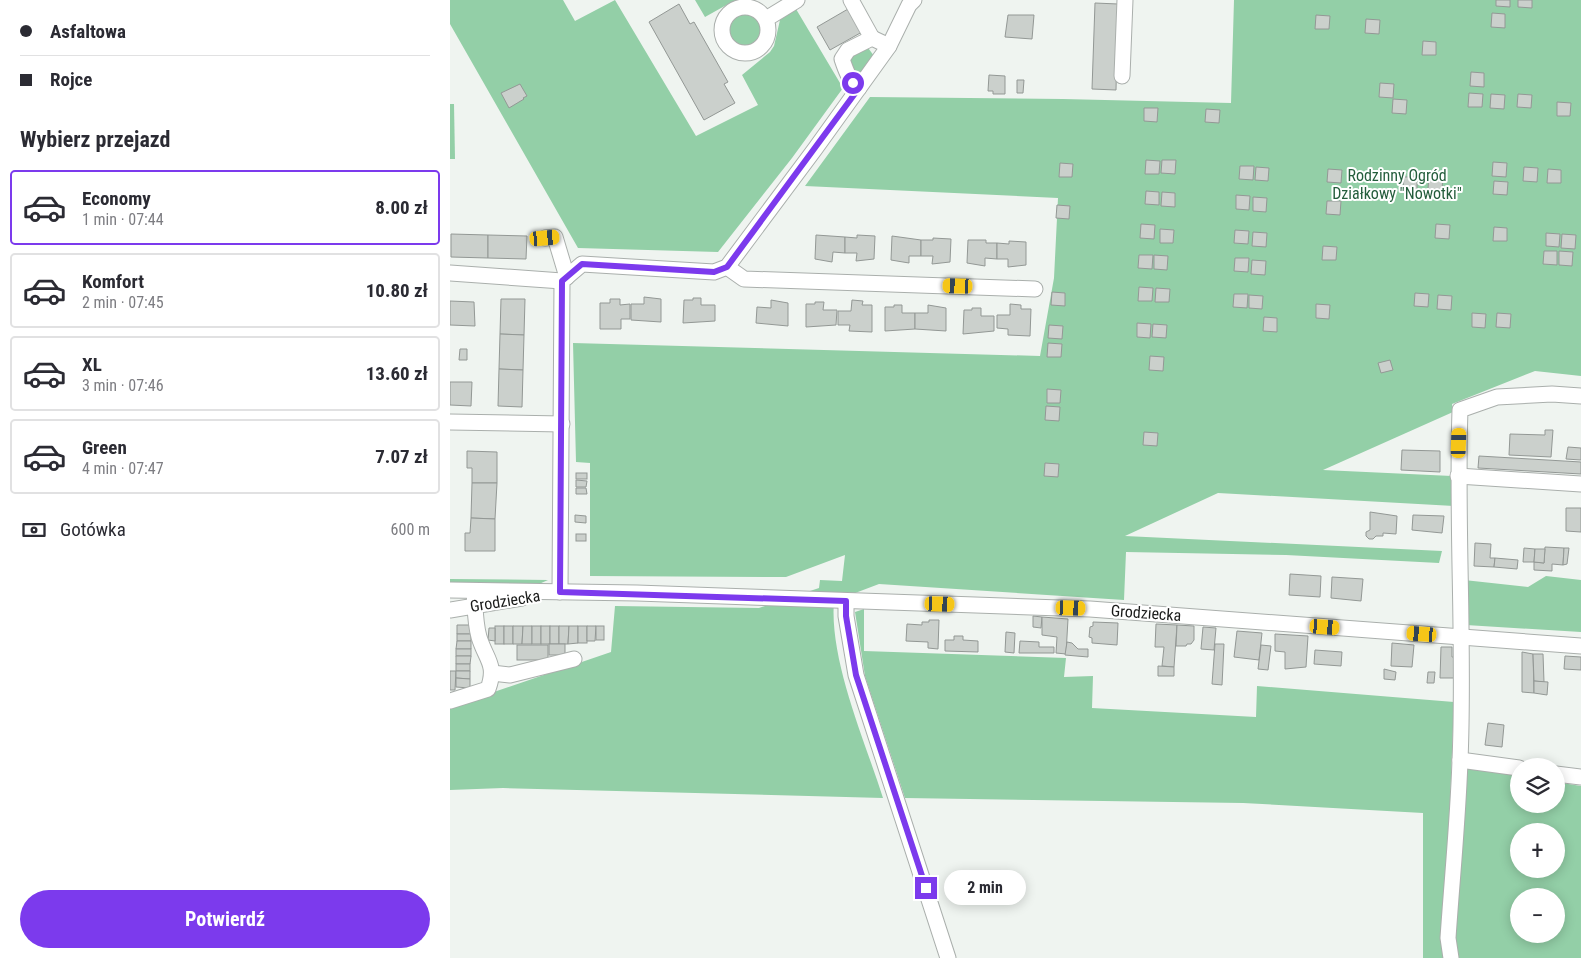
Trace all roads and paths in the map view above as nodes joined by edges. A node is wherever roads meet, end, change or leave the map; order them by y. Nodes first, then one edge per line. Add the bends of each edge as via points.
1 (797, 0) edge
2 (851, 0) edge
3 (1125, 0) edge
4 (910, 2) edge
5 (766, 19) dead end
6 (872, 38) junction
7 (889, 46) junction
8 (1122, 76) dead end
9 (859, 88) junction
10 (545, 238) dead end
11 (727, 267) junction
12 (450, 273) edge
13 (564, 279) junction
14 (1034, 289) dead end
15 (1581, 396) edge
16 (450, 422) edge
17 (562, 424) junction
18 (1458, 476) junction
19 (1581, 484) edge
20 (450, 590) edge
21 (560, 592) junction
22 (475, 598) junction
23 (846, 601) junction
24 (450, 610) edge
25 (1462, 637) junction
26 (1581, 646) edge
27 (574, 659) dead end
28 (492, 673) junction
29 (450, 701) edge
30 (1460, 760) junction
31 (1510, 767) edge
32 (1565, 775) edge
33 (1581, 777) edge
34 (948, 958) edge
35 (1451, 958) edge

1 - 5 street
2 - 6 street
3 - 8 street
4 - 7 street
6 - 7 street
6 - 9 street via 848,50 842,59 847,73
7 - 9 street
9 - 11 street
10 - 13 street via 556,237
11 - 13 street via 714,272 582,264
11 - 14 street via 744,279
12 - 13 street
13 - 17 street
15 - 18 street via 1497,397 1460,410
16 - 17 street
17 - 21 street
18 - 19 street
18 - 25 street
20 - 22 street, Grodziecka
21 - 22 street, Grodziecka
21 - 23 street, Grodziecka
22 - 24 street, Grodziecka
22 - 28 street via 478,635 492,664
23 - 25 street, Grodziecka via 1090,609
23 - 34 street via 851,676 880,769
25 - 26 street, Grodziecka
25 - 30 street
27 - 28 street via 510,675
28 - 29 street via 488,689
30 - 31 street
30 - 35 street via 1448,938
32 - 33 street

